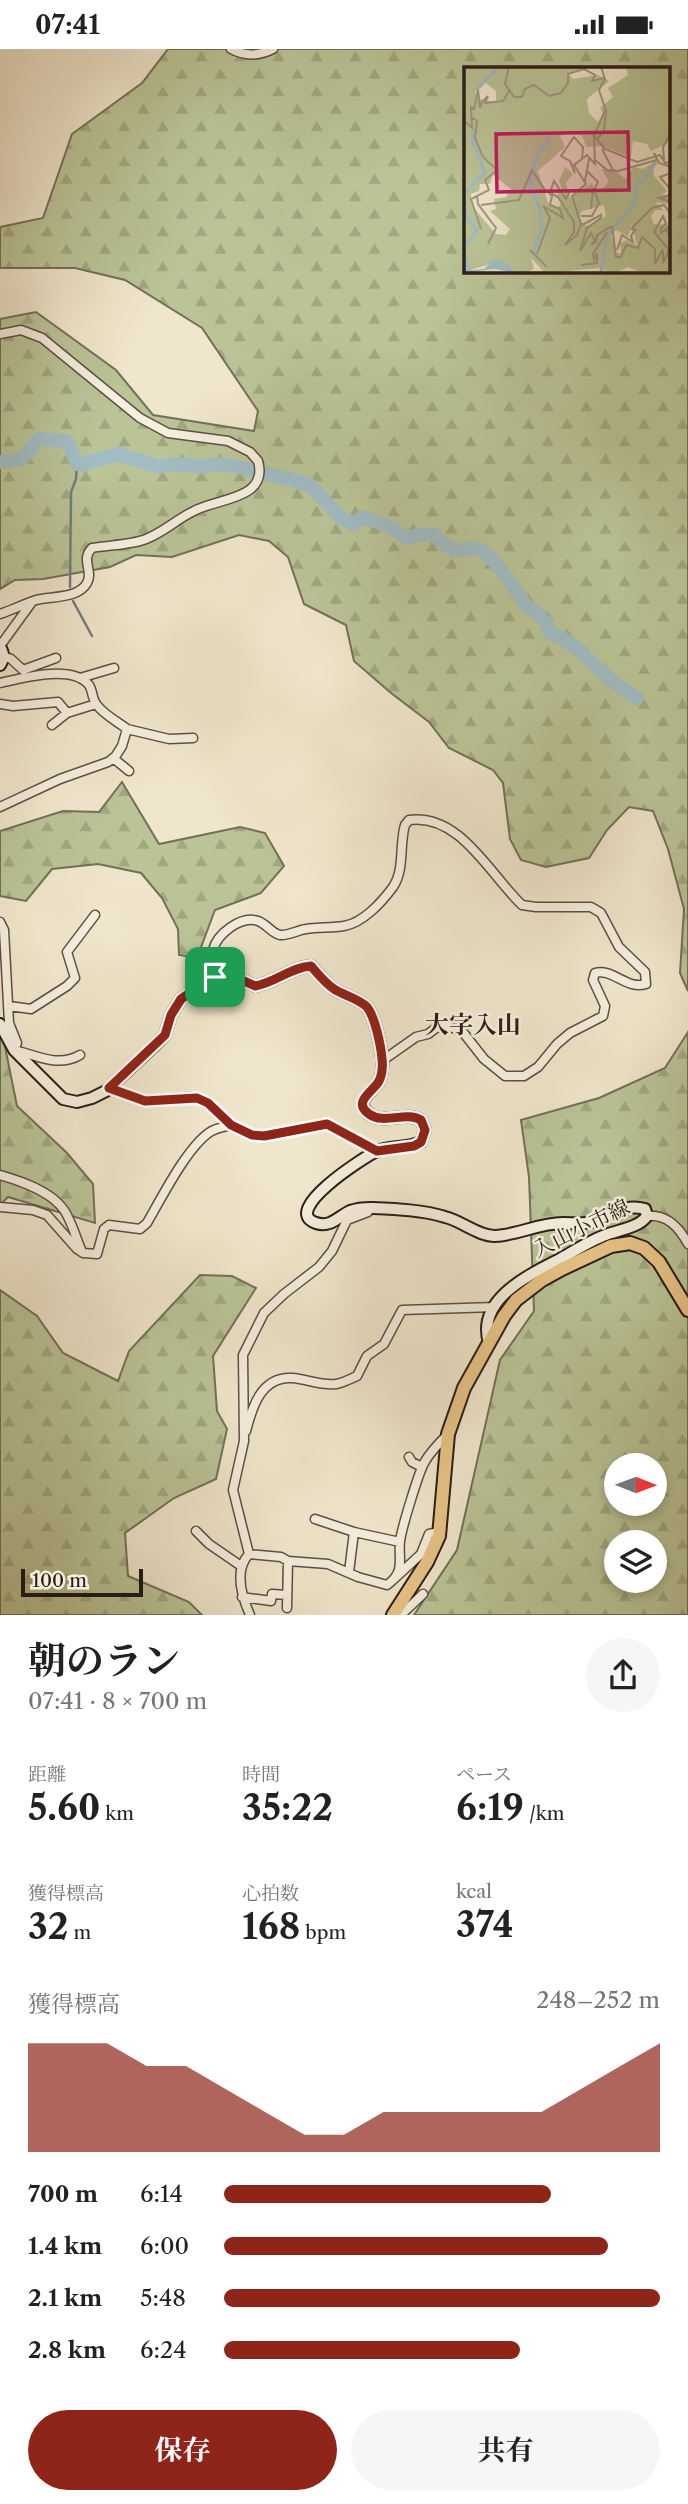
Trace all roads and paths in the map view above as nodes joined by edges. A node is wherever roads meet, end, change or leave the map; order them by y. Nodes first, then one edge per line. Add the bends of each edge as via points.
1 (231, 49) edge
2 (273, 49) edge
3 (0, 334) edge
4 (32, 602) junction
5 (0, 614) edge
6 (1, 654) edge
7 (56, 658) dead end
8 (114, 668) dead end
9 (80, 678) junction
10 (0, 683) edge
11 (0, 704) edge
12 (96, 705) junction
13 (67, 713) junction
14 (52, 725) dead end
15 (127, 729) junction
16 (193, 738) dead end
17 (113, 758) junction
18 (129, 771) dead end
19 (0, 807) edge
20 (95, 915) dead end
21 (0, 922) edge
22 (215, 977) junction
23 (9, 1006) junction
24 (0, 1024) edge
25 (14, 1050) junction
26 (80, 1055) dead end
27 (383, 1061) junction
28 (109, 1088) junction
29 (231, 1125) junction
30 (377, 1151) junction
31 (0, 1175) edge
32 (0, 1207) edge
33 (369, 1208) junction
34 (647, 1216) junction
35 (688, 1244) edge
36 (83, 1253) junction
37 (495, 1307) junction
38 (688, 1310) edge
39 (489, 1343) junction
40 (448, 1434) junction
41 (244, 1441) junction
42 (409, 1457) dead end
43 (422, 1467) junction
44 (316, 1519) dead end
45 (197, 1531) dead end
46 (354, 1532) junction
47 (439, 1532) junction
48 (400, 1542) junction
49 (248, 1554) junction
50 (288, 1561) junction
51 (241, 1566) junction
52 (349, 1572) junction
53 (394, 1580) junction
54 (423, 1594) dead end
55 (287, 1595) junction
56 (243, 1597) junction
57 (287, 1608) dead end
58 (250, 1615) edge
59 (395, 1615) edge

1 - 2 street via 243,55
3 - 4 street via 21,330 42,338 147,422 168,433 240,446 254,456 260,468 259,481 243,494 194,510 144,540 92,548 87,553 90,576 86,586
4 - 5 street
4 - 6 street
6 - 7 street via 23,670
8 - 9 street
9 - 10 street via 51,674
9 - 12 street via 90,687
11 - 13 street via 58,702
12 - 13 street
12 - 15 street
13 - 14 street
15 - 16 street via 169,739
15 - 17 street
17 - 18 street
17 - 19 street
20 - 23 street via 67,952 75,978 31,1009
21 - 23 street
22 - 27 main road via 233,976 255,986 311,966 331,987 367,1007
22 - 27 street via 212,952 229,928 241,922 260,921 284,935 344,926 362,918 393,886 405,825 415,819 441,824 468,845 522,905 599,911 618,947 647,977 646,984 639,986 606,972 595,973 593,980 605,1006 603,1016 570,1033 524,1076 505,1076 462,1031 447,1026 416,1037
22 - 28 main road via 181,999 165,1035
23 - 25 street via 9,1023 17,1042
24 - 25 main road
25 - 26 street via 61,1061
25 - 28 main road via 69,1102 92,1098
27 - 30 main road, 入山小市線 via 377,1084 365,1095 365,1110 381,1119 416,1117 425,1130 421,1142 414,1146
28 - 29 street via 145,1101 197,1098
29 - 30 street via 264,1136 327,1124
29 - 36 street via 202,1138 147,1223 140,1229 110,1225 104,1229 97,1254
30 - 33 main road, 入山小市線 via 335,1178 311,1200 308,1212 316,1223 328,1224 351,1211
31 - 36 street via 48,1195 63,1209
32 - 36 street via 47,1215
33 - 34 main road, 入山小市線 via 447,1217 492,1236 539,1225 596,1221 636,1206 645,1209
33 - 41 street via 347,1220 319,1267 264,1313 243,1355
34 - 35 street via 665,1218
34 - 37 main road, 入山小市線 via 643,1222 601,1237 526,1277 507,1290
37 - 39 main road via 485,1331
37 - 41 street via 402,1310 384,1345 367,1356 356,1376 337,1384 280,1379 267,1388 254,1401
38 - 39 main road via 654,1257 637,1244 622,1243 534,1286 511,1305
39 - 40 main road via 464,1388
40 - 43 street
40 - 47 main road
41 - 49 street via 233,1490
42 - 43 street
43 - 48 street
44 - 46 street
45 - 51 street
46 - 48 street
46 - 52 street
47 - 53 street via 429,1534 421,1554
47 - 59 main road
48 - 53 street via 401,1564
49 - 50 street
49 - 51 street
50 - 52 street via 328,1564
50 - 55 street
51 - 56 street
52 - 53 street via 380,1584
54 - 59 street
55 - 56 street via 272,1594 271,1601
55 - 57 street
56 - 58 street

